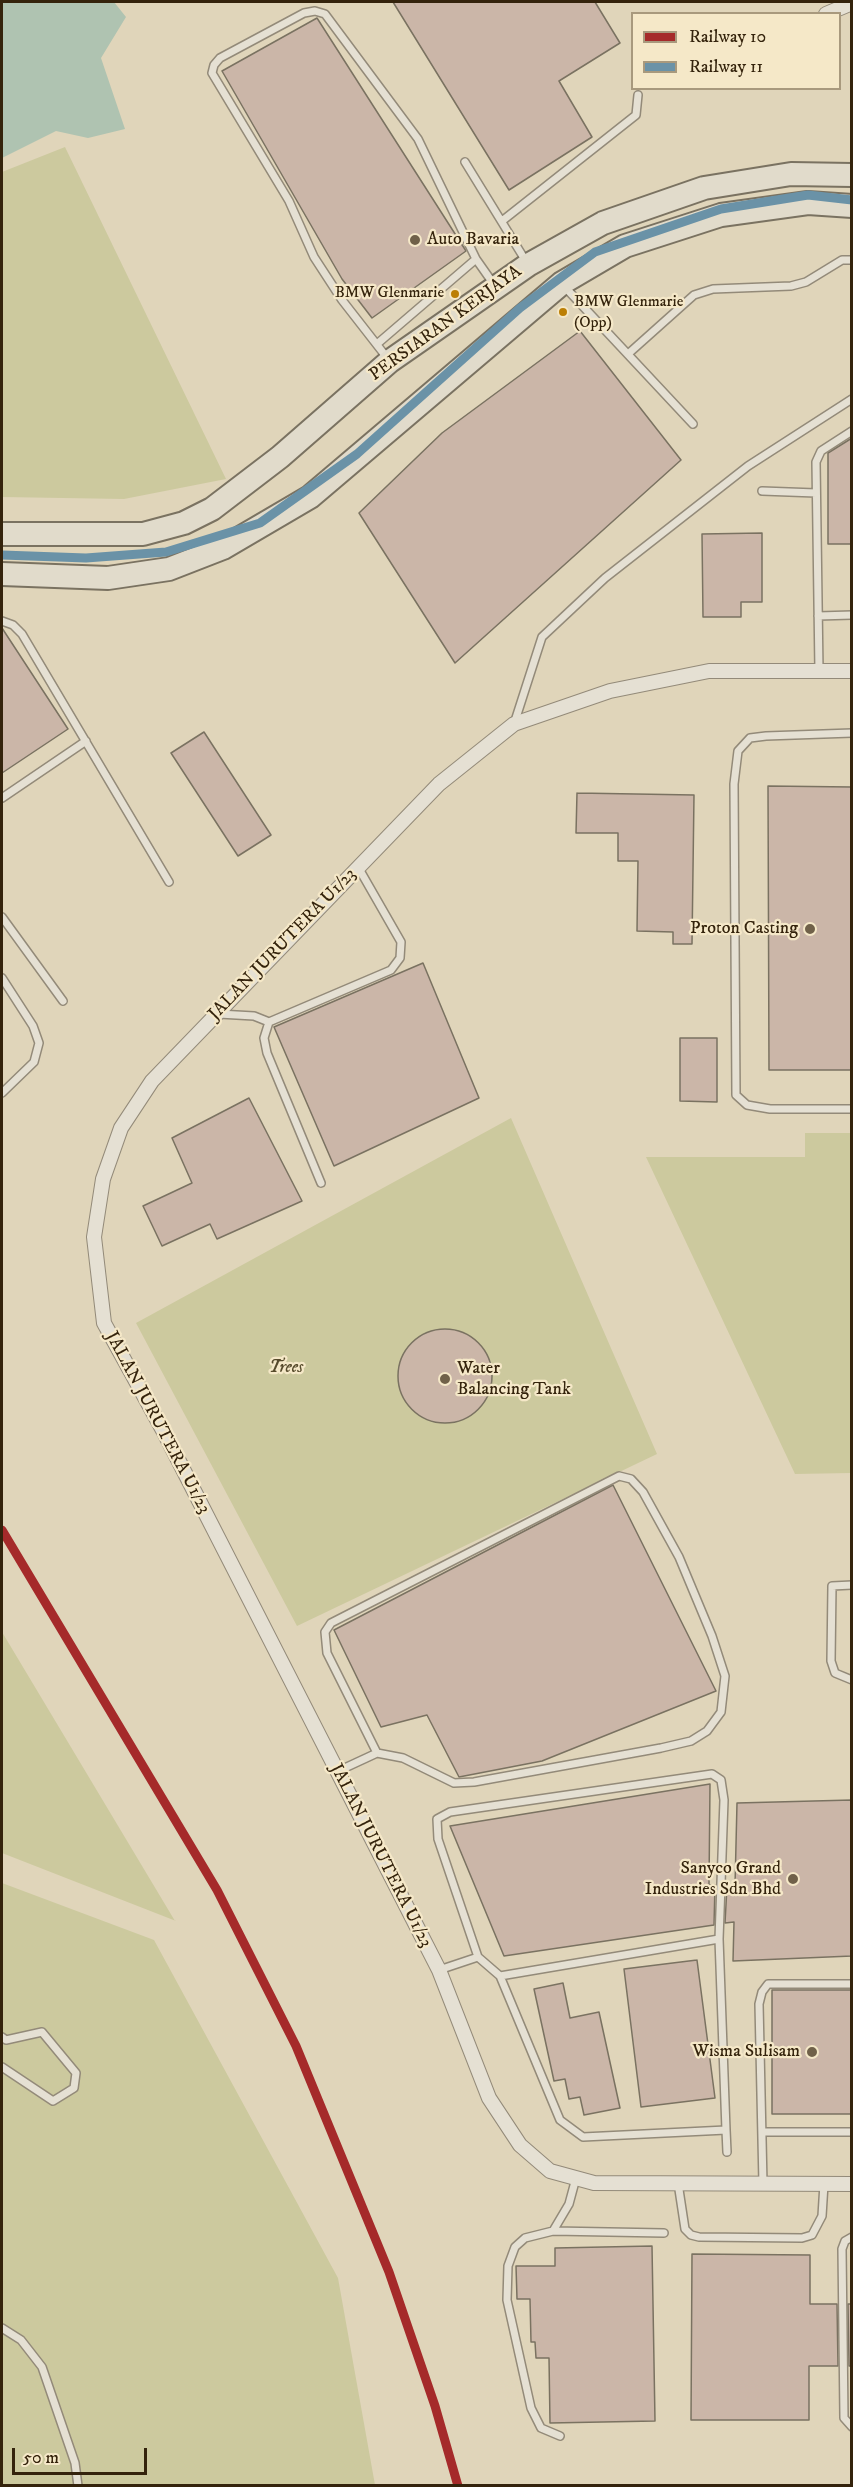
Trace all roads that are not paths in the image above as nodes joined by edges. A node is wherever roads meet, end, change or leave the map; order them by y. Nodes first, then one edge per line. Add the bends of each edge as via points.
1 (852, 3) edge
2 (831, 12) edge
3 (638, 95) dead end
4 (465, 162) dead end
5 (852, 175) edge
6 (852, 206) edge
7 (502, 221) junction
8 (476, 259) junction
9 (852, 260) edge
10 (528, 265) junction
11 (562, 284) junction
12 (495, 286) junction
13 (383, 352) junction
14 (628, 354) junction
15 (852, 399) edge
16 (693, 424) dead end
17 (852, 431) edge
18 (762, 491) dead end
19 (816, 493) junction
20 (2, 534) edge
21 (2, 574) edge
22 (852, 615) edge
23 (818, 616) junction
24 (2, 621) edge
25 (819, 671) junction
26 (852, 671) edge
27 (514, 724) junction
28 (852, 732) edge
29 (86, 741) junction
30 (2, 798) edge
31 (358, 867) junction
32 (169, 882) dead end
33 (2, 917) edge
34 (2, 978) edge
35 (63, 1001) dead end
36 (217, 1014) junction
37 (269, 1022) junction
38 (2, 1093) edge
39 (852, 1109) edge
40 (321, 1183) dead end
41 (852, 1586) edge
42 (852, 1680) edge
43 (377, 1753) junction
44 (336, 1772) junction
45 (719, 1939) junction
46 (478, 1957) junction
47 (439, 1970) junction
48 (500, 1976) junction
49 (852, 1984) edge
50 (2, 2037) edge
51 (2, 2067) edge
52 (726, 2130) junction
53 (762, 2132) junction
54 (852, 2132) edge
55 (727, 2152) dead end
56 (576, 2178) junction
57 (678, 2183) junction
58 (763, 2184) junction
59 (824, 2184) junction
60 (852, 2184) edge
61 (553, 2231) junction
62 (664, 2233) dead end
63 (852, 2237) edge
64 (2, 2328) edge
65 (852, 2427) edge
66 (560, 2436) dead end
67 (78, 2486) edge

1 - 2 street
3 - 7 lane via 636,115
4 - 7 lane
5 - 10 main road, PERSIARAN KERJAYA via 791,174 704,188 603,223
6 - 11 main road, PERSIARAN KERJAYA via 808,203 721,215 626,246
7 - 10 lane
8 - 12 lane
8 - 13 lane
8 - 13 lane via 418,139 325,14 304,13 220,58 212,73 288,201 314,257
9 - 14 lane via 842,260 806,282 791,286 713,289 694,295
10 - 12 main road, PERSIARAN KERJAYA
11 - 14 lane
11 - 21 main road, PERSIARAN KERJAYA via 310,497 224,548 169,569 108,578
12 - 13 main road, PERSIARAN KERJAYA
13 - 20 main road, PERSIARAN KERJAYA via 280,457 212,509 184,523 143,534
14 - 16 lane
15 - 27 lane via 748,466 605,578 542,637
17 - 19 lane via 821,451 816,462
18 - 19 lane
19 - 23 lane
22 - 23 lane
23 - 25 lane
24 - 29 lane via 22,634
25 - 26 street, JALAN JURUTERA U1/23
25 - 27 street, JALAN JURUTERA U1/23 via 708,671 610,691
27 - 31 street, JALAN JURUTERA U1/23 via 439,784
28 - 39 lane via 750,738 738,751 734,784 736,1095 747,1105 770,1109
29 - 30 lane
29 - 32 lane
31 - 36 street, JALAN JURUTERA U1/23
31 - 37 lane via 401,942 400,958 391,970
33 - 35 lane
34 - 38 lane via 33,1026 39,1043 34,1062
36 - 37 lane
36 - 44 street, JALAN JURUTERA U1/23 via 152,1081 121,1128 103,1179 94,1237 104,1323 165,1434
37 - 40 lane via 264,1038 267,1053
41 - 42 lane via 832,1586 831,1661 835,1673
43 - 43 lane via 403,1758 454,1783 474,1782 691,1742 707,1731 721,1712 725,1676 679,1557 632,1479 619,1476 331,1623 325,1632 327,1653
43 - 44 lane
44 - 47 street, JALAN JURUTERA U1/23
45 - 46 lane via 723,1800 721,1780 712,1774 450,1812 437,1819 438,1839
45 - 48 lane
45 - 52 lane
46 - 47 lane
46 - 48 lane
47 - 56 street, JALAN JURUTERA U1/23 via 489,2098 520,2145 550,2171
48 - 52 lane via 560,2120 583,2137
49 - 53 lane via 768,1984 762,1992
50 - 51 lane via 6,2040 42,2032 76,2073 74,2088 54,2101
52 - 55 lane
53 - 54 lane
53 - 58 lane
56 - 57 street, JALAN JURUTERA U1/23 via 594,2183
56 - 61 lane via 569,2204
57 - 58 street, JALAN JURUTERA U1/23
57 - 59 lane via 685,2229 691,2235 802,2238 812,2235 822,2216
58 - 59 street, JALAN JURUTERA U1/23
59 - 60 street, JALAN JURUTERA U1/23
61 - 62 lane
61 - 66 lane via 525,2238 515,2247 508,2266 507,2300 531,2408 541,2428
63 - 65 lane via 842,2249 844,2418
64 - 67 lane via 21,2340 42,2367 75,2463

